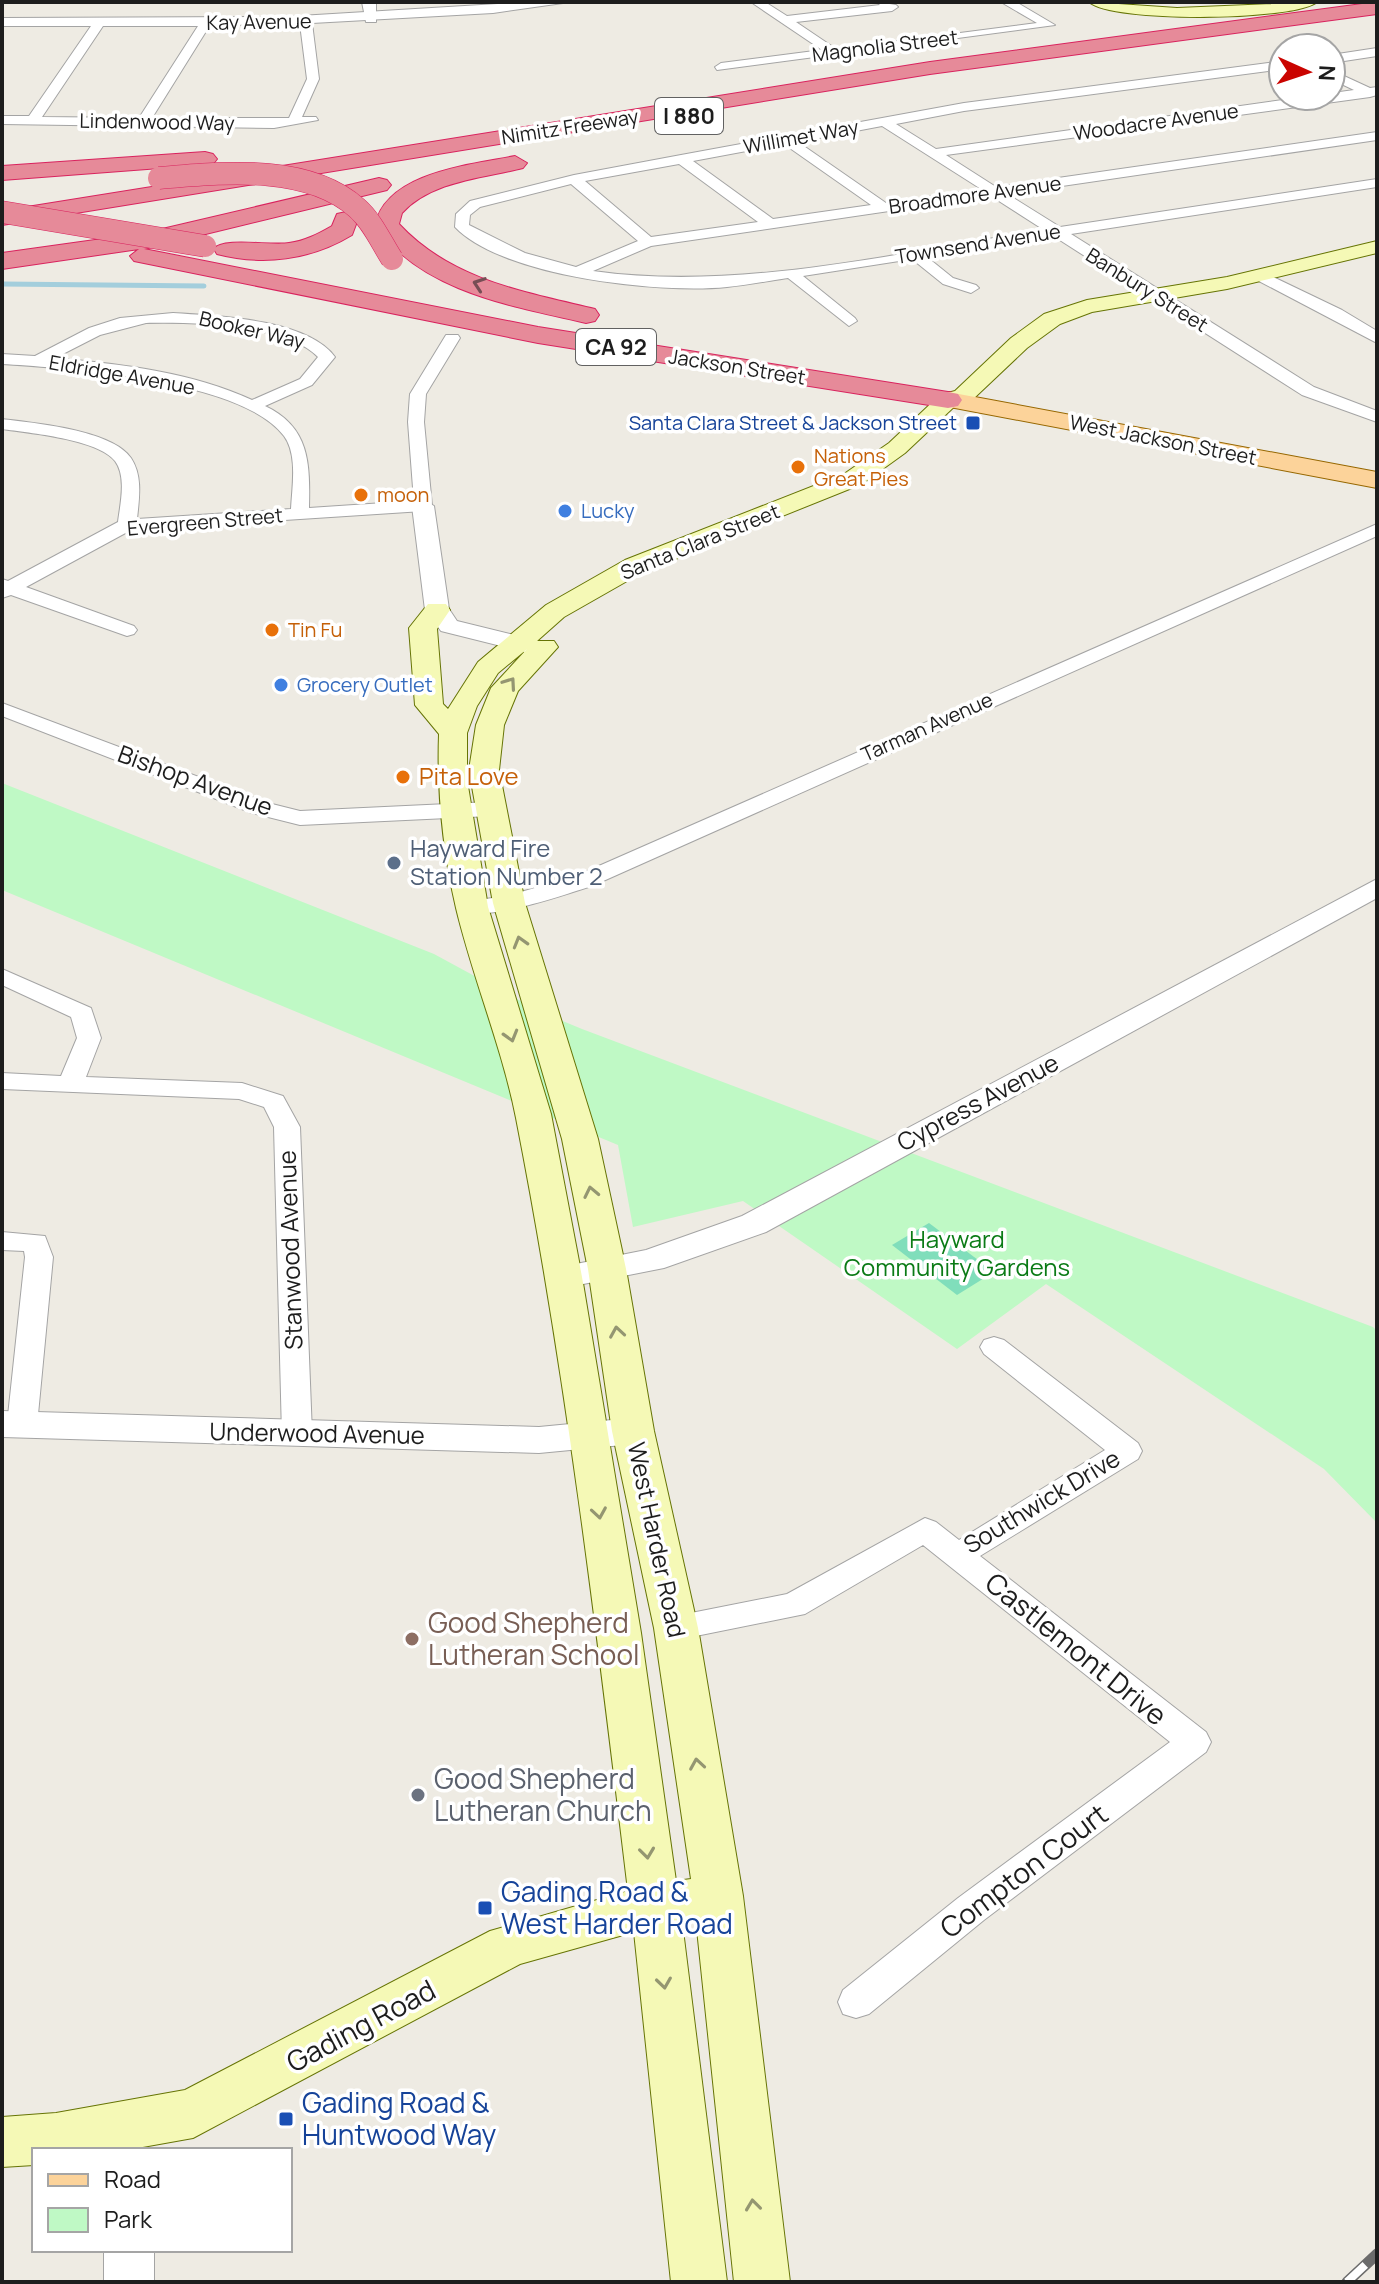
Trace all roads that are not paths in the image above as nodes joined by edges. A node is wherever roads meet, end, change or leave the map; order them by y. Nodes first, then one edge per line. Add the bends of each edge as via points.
1 (369, 2) edge
2 (564, 2) edge
3 (757, 2) edge
4 (883, 2) edge
5 (1007, 2) edge
6 (1097, 2) edge
7 (1309, 2) edge
8 (1376, 12) edge
9 (371, 19) junction
10 (785, 20) junction
11 (2, 22) edge
12 (100, 22) junction
13 (306, 22) junction
14 (206, 23) junction
15 (1377, 52) edge
16 (834, 53) junction
17 (1347, 57) edge
18 (721, 67) dead end
19 (1267, 67) edge
20 (1347, 81) edge
21 (786, 91) junction
22 (1374, 94) edge
23 (749, 98) junction
24 (34, 119) junction
25 (295, 119) junction
26 (2, 120) edge
27 (311, 120) dead end
28 (144, 121) junction
29 (884, 122) junction
30 (681, 123) junction
31 (1377, 136) edge
32 (787, 140) junction
33 (382, 142) junction
34 (578, 149) dead end
35 (540, 152) junction
36 (935, 153) junction
37 (681, 159) junction
38 (2, 173) edge
39 (574, 179) junction
40 (1377, 183) edge
41 (2, 192) edge
42 (993, 192) junction
43 (884, 208) junction
44 (4, 218) edge
45 (770, 224) junction
46 (1055, 233) junction
47 (648, 242) junction
48 (2, 243) edge
49 (1375, 249) edge
50 (915, 254) junction
51 (2, 261) edge
52 (202, 261) junction
53 (129, 270) junction
54 (579, 271) junction
55 (791, 273) junction
56 (2, 275) edge
57 (1260, 276) junction
58 (85, 277) dead end
59 (971, 288) dead end
60 (1155, 296) junction
61 (464, 303) junction
62 (609, 320) dead end
63 (849, 321) dead end
64 (637, 326) dead end
65 (452, 338) dead end
66 (1377, 338) edge
67 (716, 347) junction
68 (2, 359) edge
69 (39, 361) junction
70 (963, 397) junction
71 (251, 406) junction
72 (1377, 417) edge
73 (2, 424) edge
74 (1377, 464) edge
75 (1377, 480) edge
76 (423, 506) junction
77 (300, 514) junction
78 (127, 525) junction
79 (1377, 529) edge
80 (5, 588) edge
81 (437, 610) junction
82 (127, 630) dead end
83 (528, 646) junction
84 (2, 709) edge
85 (453, 733) junction
86 (490, 809) junction
87 (456, 810) junction
88 (497, 846) junction
89 (463, 849) junction
90 (1377, 887) edge
91 (509, 903) junction
92 (472, 907) junction
93 (2, 976) edge
94 (2, 1081) edge
95 (70, 1084) junction
96 (2, 1241) edge
97 (607, 1269) junction
98 (563, 1277) junction
99 (994, 1347) dead end
100 (12, 1425) edge
101 (633, 1431) junction
102 (297, 1434) junction
103 (586, 1436) junction
104 (958, 1555) junction
105 (676, 1628) junction
106 (1194, 1742) joint
107 (718, 1896) junction
108 (653, 1905) junction
109 (856, 2002) dead end
110 (133, 2137) edge
111 (2, 2142) edge
112 (129, 2252) edge
113 (129, 2282) edge
114 (699, 2282) edge
115 (762, 2282) edge

1 - 9 street
2 - 9 street, Kay Avenue
3 - 10 street
4 - 10 street via 892,7
5 - 16 street, Magnolia Street via 1049,25
6 - 7 main road via 1191,14
8 - 21 highway, Nimitz Freeway / I 880
8 - 23 highway, I 880 via 774,99
8 - 30 highway, Nimitz Freeway / I 880
8 - 44 highway, I 880
9 - 13 street, Kay Avenue
10 - 16 street
11 - 12 street, Kay Avenue
12 - 14 street, Kay Avenue
12 - 24 street
13 - 14 street, Kay Avenue
13 - 25 street via 313,79
14 - 28 street
15 - 17 street
16 - 18 street, Magnolia Street
19 - 29 street, Willimet Way
20 - 22 street
21 - 23 highway, Nimitz Freeway / I 880
21 - 33 highway
22 - 36 street, Woodacre Avenue
23 - 44 highway, Nimitz Freeway / I 880
24 - 26 street, Lindenwood Way
24 - 28 street, Lindenwood Way
25 - 27 street, Lindenwood Way
25 - 28 street, Lindenwood Way via 274,124
29 - 32 street, Willimet Way
29 - 36 street, Banbury Street
30 - 34 highway via 666,132
30 - 35 highway, Nimitz Freeway / I 880
31 - 42 street, Broadmore Avenue
32 - 37 street, Willimet Way
32 - 43 street
33 - 38 highway
33 - 41 highway
35 - 44 highway, Nimitz Freeway / I 880
35 - 51 highway via 405,178 187,234
62 -> 35 highway via 465,279 406,247 387,225 390,211 412,192
36 - 42 street, Banbury Street
37 - 39 street, Willimet Way
37 - 45 street
39 - 47 street
39 - 54 street, Willimet Way via 475,204 463,214 462,227 502,250
40 - 46 street, Townsend Avenue
42 - 43 street, Broadmore Avenue
42 - 46 street, Banbury Street
43 - 45 street, Broadmore Avenue
44 - 52 highway, CA 92, bridge
44 - 53 highway
44 - 61 highway, bridge via 159,178 251,176 329,190 355,206 406,276
45 - 47 street, Broadmore Avenue
46 - 50 street, Townsend Avenue
46 - 60 street, Banbury Street
47 - 54 street, Broadmore Avenue
48 - 52 highway via 255,203 315,205 346,219 343,230 309,247
49 - 57 main road, Santa Clara Street
50 - 55 street, Townsend Avenue
50 - 59 street via 948,281
52 - 53 highway
52 - 61 highway, CA 92
52 - 70 highway via 655,347
52 - 70 highway, Jackson Street / CA 92 via 538,335
53 - 56 highway
54 - 55 street, Townsend Avenue via 621,281 691,286
55 - 63 street
56 - 58 highway
57 - 60 main road, Santa Clara Street
57 - 66 street
60 - 70 main road, Santa Clara Street via 1087,306 1054,318 1019,343
60 - 72 street, Banbury Street via 1308,391
61 - 67 highway, CA 92
64 - 67 highway
65 - 76 street via 418,394
67 - 70 highway, Jackson Street / CA 92
68 - 69 street, Eldridge Avenue
69 - 71 street, Eldridge Avenue via 167,379
69 - 71 street, Booker Way via 89,331 161,316 202,317 320,346 327,357 306,382
70 - 74 main road, West Jackson Street / CA 92
70 - 75 main road, West Jackson Street / CA 92
70 - 83 main road, Santa Clara Street via 853,479 634,566 555,611
71 - 77 street, Eldridge Avenue via 288,429 297,444
73 - 78 street via 85,440 121,456 129,473
76 - 77 street, Evergreen Street
76 - 81 street
77 - 78 street, Evergreen Street
78 - 80 street, Evergreen Street
79 - 91 street, Tarman Avenue via 584,881
80 - 82 street
81 - 83 street via 449,626
81 - 85 main road via 423,628 429,705
83 - 85 main road, Santa Clara Street via 475,686
86 -> 83 main road, Santa Clara Street via 484,770 490,725
84 - 87 street, Bishop Avenue via 260,808 300,818
85 - 87 main road, Santa Clara Street
86 - 87 street, Bishop Avenue
86 - 88 main road, West Harder Road
87 - 89 main road, West Harder Road
88 - 89 main road
88 - 91 main road, West Harder Road
89 - 92 main road, West Harder Road
90 - 97 street, Cypress Avenue via 754,1224 697,1247
91 - 92 street, Tarman Avenue
97 -> 91 main road, West Harder Road via 580,1139
92 -> 98 main road, West Harder Road via 533,1114
93 - 95 street via 82,1013 89,1038
94 - 95 street, Stanwood Avenue
95 - 102 street, Stanwood Avenue via 242,1091 274,1102 287,1127
96 - 100 street via 35,1242 39,1257
97 - 98 street, Cypress Avenue
101 -> 97 main road, West Harder Road
98 - 103 main road, West Harder Road
99 - 104 street, Southwick Drive via 1127,1451
100 - 102 street, Underwood Avenue
101 - 103 street, Underwood Avenue
101 - 105 main road, West Harder Road
102 - 103 street, Underwood Avenue via 539,1440
103 -> 108 main road, West Harder Road via 619,1633
104 - 105 street, Southwick Drive via 925,1530 794,1605
104 - 106 street, Castlemont Drive
107 -> 105 main road, West Harder Road
106 - 109 street, Compton Court
107 - 108 main road, Gading Road
115 -> 107 main road, West Harder Road
108 - 110 main road, Gading Road via 508,1946 205,2107
108 -> 114 main road, West Harder Road
110 - 111 main road, Gading Road
112 - 113 street

